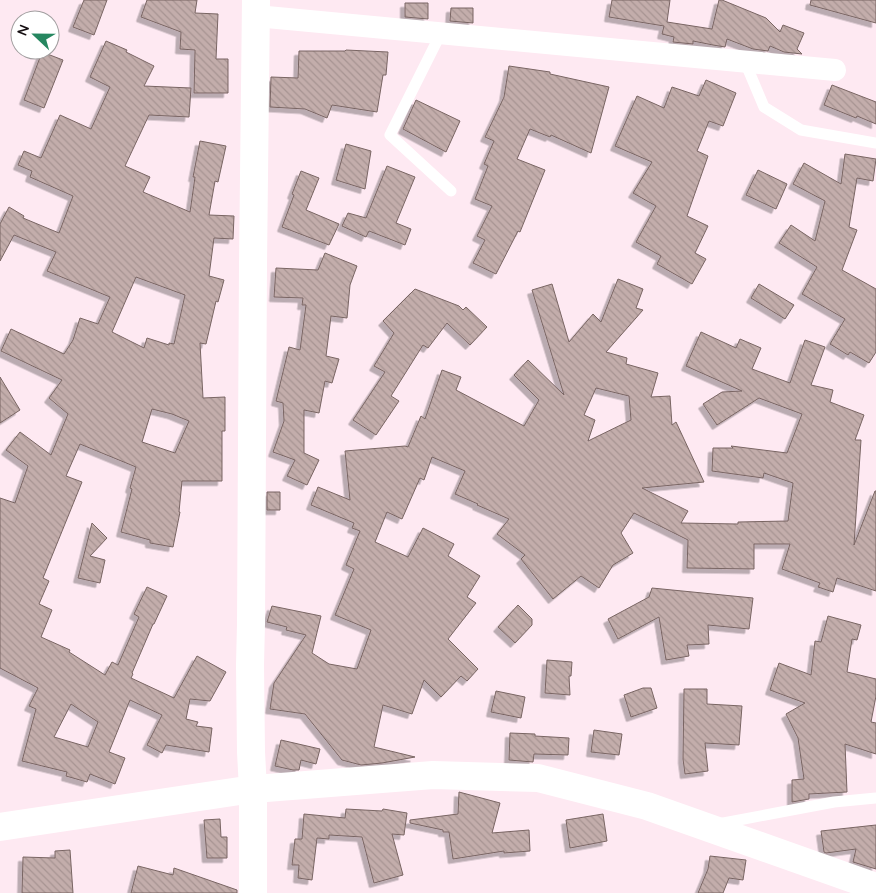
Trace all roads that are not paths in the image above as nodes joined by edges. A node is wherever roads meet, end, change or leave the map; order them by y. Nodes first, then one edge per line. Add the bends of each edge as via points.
1 (256, 8) edge
2 (441, 33) junction
3 (745, 62) junction
4 (835, 70) dead end
5 (876, 143) edge
6 (452, 191) dead end
7 (253, 789) junction
8 (876, 798) edge
9 (707, 826) junction
10 (0, 827) edge
11 (876, 887) edge
12 (253, 893) edge

1 - 2 street
1 - 7 street via 250,665
2 - 3 street
2 - 6 lane via 390,136
3 - 4 street
3 - 5 lane via 764,107 801,130
7 - 9 street via 433,775 538,778 647,806
7 - 10 street
7 - 12 street
8 - 9 lane via 834,802
9 - 11 street

